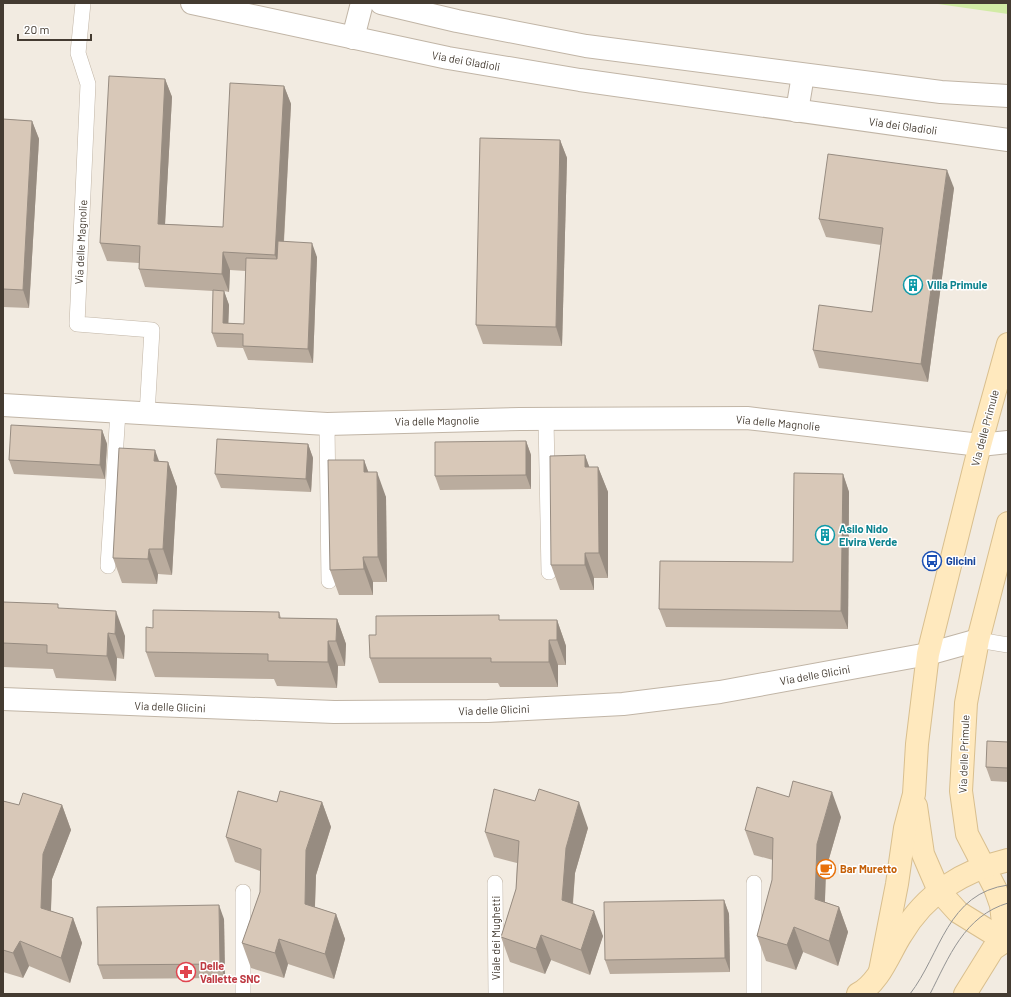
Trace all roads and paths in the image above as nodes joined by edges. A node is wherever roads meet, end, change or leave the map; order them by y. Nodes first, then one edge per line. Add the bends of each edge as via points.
1 (83, 3) edge
2 (192, 3) edge
3 (362, 3) edge
4 (381, 3) edge
5 (354, 38) junction
6 (586, 46) junction
7 (803, 75) junction
8 (580, 80) junction
9 (1008, 96) edge
10 (797, 111) junction
11 (1008, 140) edge
12 (1008, 344) edge
13 (3, 405) edge
14 (118, 412) junction
15 (147, 414) junction
16 (546, 419) junction
17 (328, 424) junction
18 (1008, 442) edge
19 (980, 445) junction
20 (1008, 523) edge
21 (108, 566) dead end
22 (549, 572) edge
23 (330, 581) edge
24 (978, 640) junction
25 (1008, 645) edge
26 (928, 654) junction
27 (3, 700) edge
28 (914, 794) junction
29 (1008, 860) edge
30 (983, 866) junction
31 (495, 883) dead end
32 (754, 884) dead end
33 (939, 891) junction
34 (243, 892) dead end
35 (1007, 940) edge
36 (880, 971) junction
37 (243, 994) edge
38 (496, 994) edge
39 (754, 994) edge
40 (858, 994) edge
41 (965, 994) edge

1 - 15 lane, Via delle Magnolie via 78,53 88,84 77,324 152,330
2 - 5 street, Via dei Gladioli
3 - 5 street
4 - 6 street via 457,21
5 - 8 street, Via dei Gladioli via 448,58
6 - 7 street
6 - 8 street
7 - 9 street via 940,92
7 - 10 street
8 - 10 street, Via dei Gladioli
10 - 11 street, Via dei Gladioli
12 - 19 street, Via delle Primule
13 - 14 street, Via delle Magnolie
14 - 15 street, Via delle Magnolie
14 - 21 lane
15 - 17 street, Via delle Magnolie
16 - 17 street, Via delle Magnolie
16 - 19 street, Via delle Magnolie via 747,418
16 - 22 lane
17 - 23 lane
18 - 19 street, Via delle Magnolie
19 - 26 street, Via delle Primule
20 - 24 street, Via delle Primule
24 - 25 lane
24 - 26 street, Via delle Glicini
24 - 30 street, Via delle Primule via 966,703 961,791 967,834
26 - 27 street, Via delle Glicini via 720,692 623,704 562,708 334,712
26 - 28 street, Via delle Primule
28 - 33 street, Via delle Primule via 923,854
28 - 36 street, Via delle Primule via 905,828 898,884
29 - 30 street
30 - 33 street via 958,877
30 - 35 street, Via delle Primule via 1001,905
31 - 38 lane, Viale dei Mughetti
32 - 39 lane
33 - 35 street, Via delle Primule via 958,912
33 - 36 street via 916,913
34 - 37 lane
35 - 41 street via 993,949
36 - 40 street via 864,991

